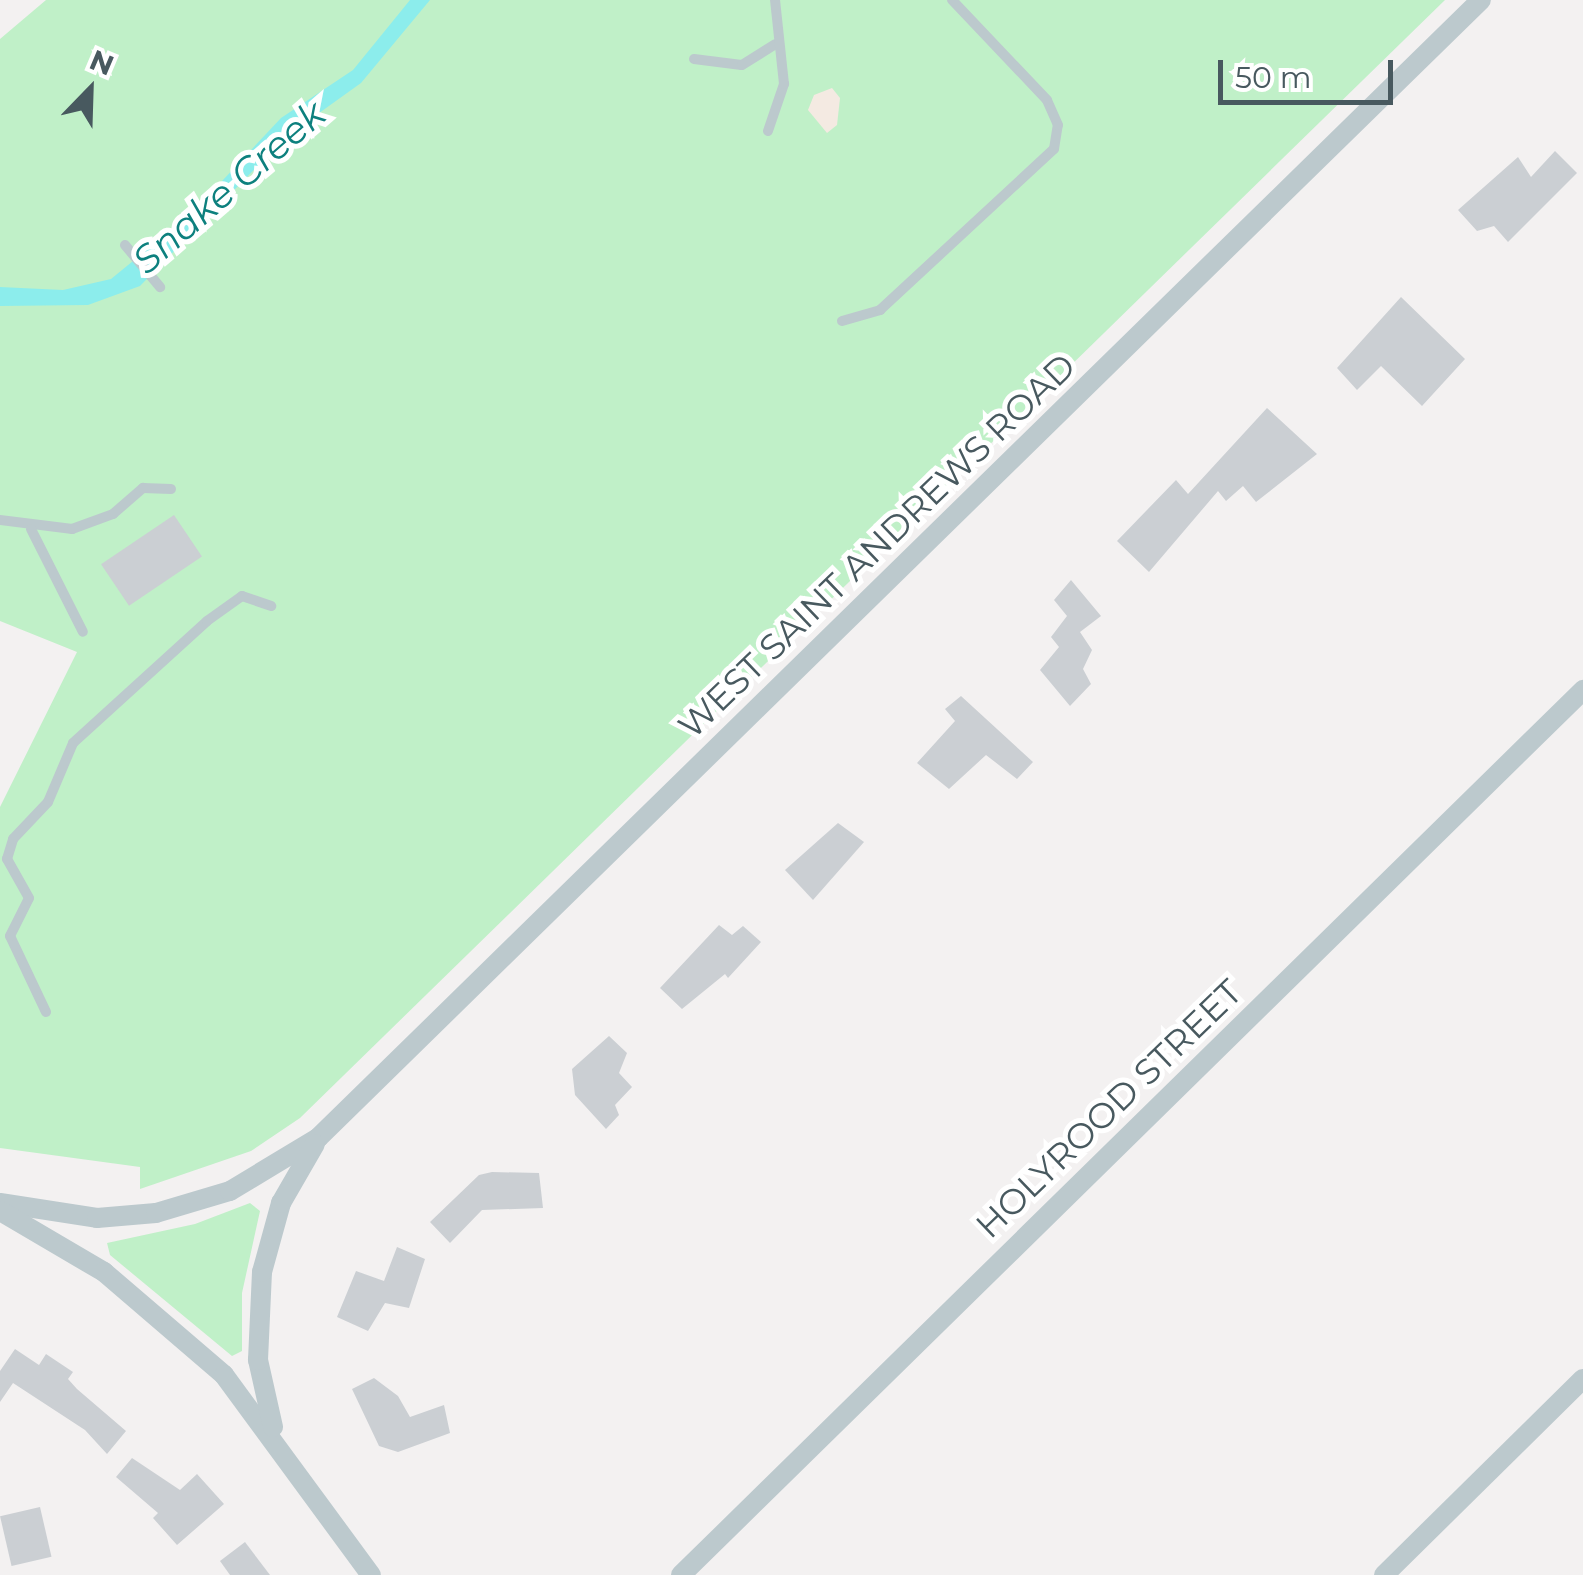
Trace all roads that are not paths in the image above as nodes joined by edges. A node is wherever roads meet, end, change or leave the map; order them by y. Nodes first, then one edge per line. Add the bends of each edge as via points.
1 (775, 0) edge
2 (952, 0) edge
3 (1480, 0) edge
4 (776, 44) junction
5 (694, 59) dead end
6 (768, 132) dead end
7 (126, 245) dead end
8 (156, 282) dead end
9 (842, 321) dead end
10 (171, 489) dead end
11 (0, 520) edge
12 (31, 529) junction
13 (272, 606) dead end
14 (83, 632) dead end
15 (1583, 690) edge
16 (46, 1012) dead end
17 (318, 1138) junction
18 (0, 1203) edge
19 (0, 1212) edge
20 (1583, 1379) edge
21 (276, 1439) junction
22 (371, 1575) edge
23 (680, 1575) edge
24 (1384, 1575) edge

1 - 4 lane
2 - 9 lane via 1046,100 1058,139 1032,174 880,310
3 - 17 street, WEST SAINT ANDREWS ROAD
4 - 5 lane via 742,64
4 - 6 lane via 784,84
7 - 8 lane
10 - 12 lane via 143,488 113,514 72,530
11 - 12 lane
12 - 14 lane
13 - 16 lane via 242,596 208,622 73,743 48,802 12,839 7,859 29,898 10,936
15 - 23 street, HOLYROOD STREET
17 - 18 street, WEST SAINT ANDREWS ROAD via 230,1191 156,1213 97,1218
17 - 21 street, WEST SAINT ANDREWS ROAD via 281,1203 262,1272 258,1360
19 - 21 street via 144,1302 224,1375
20 - 24 street
21 - 22 street

